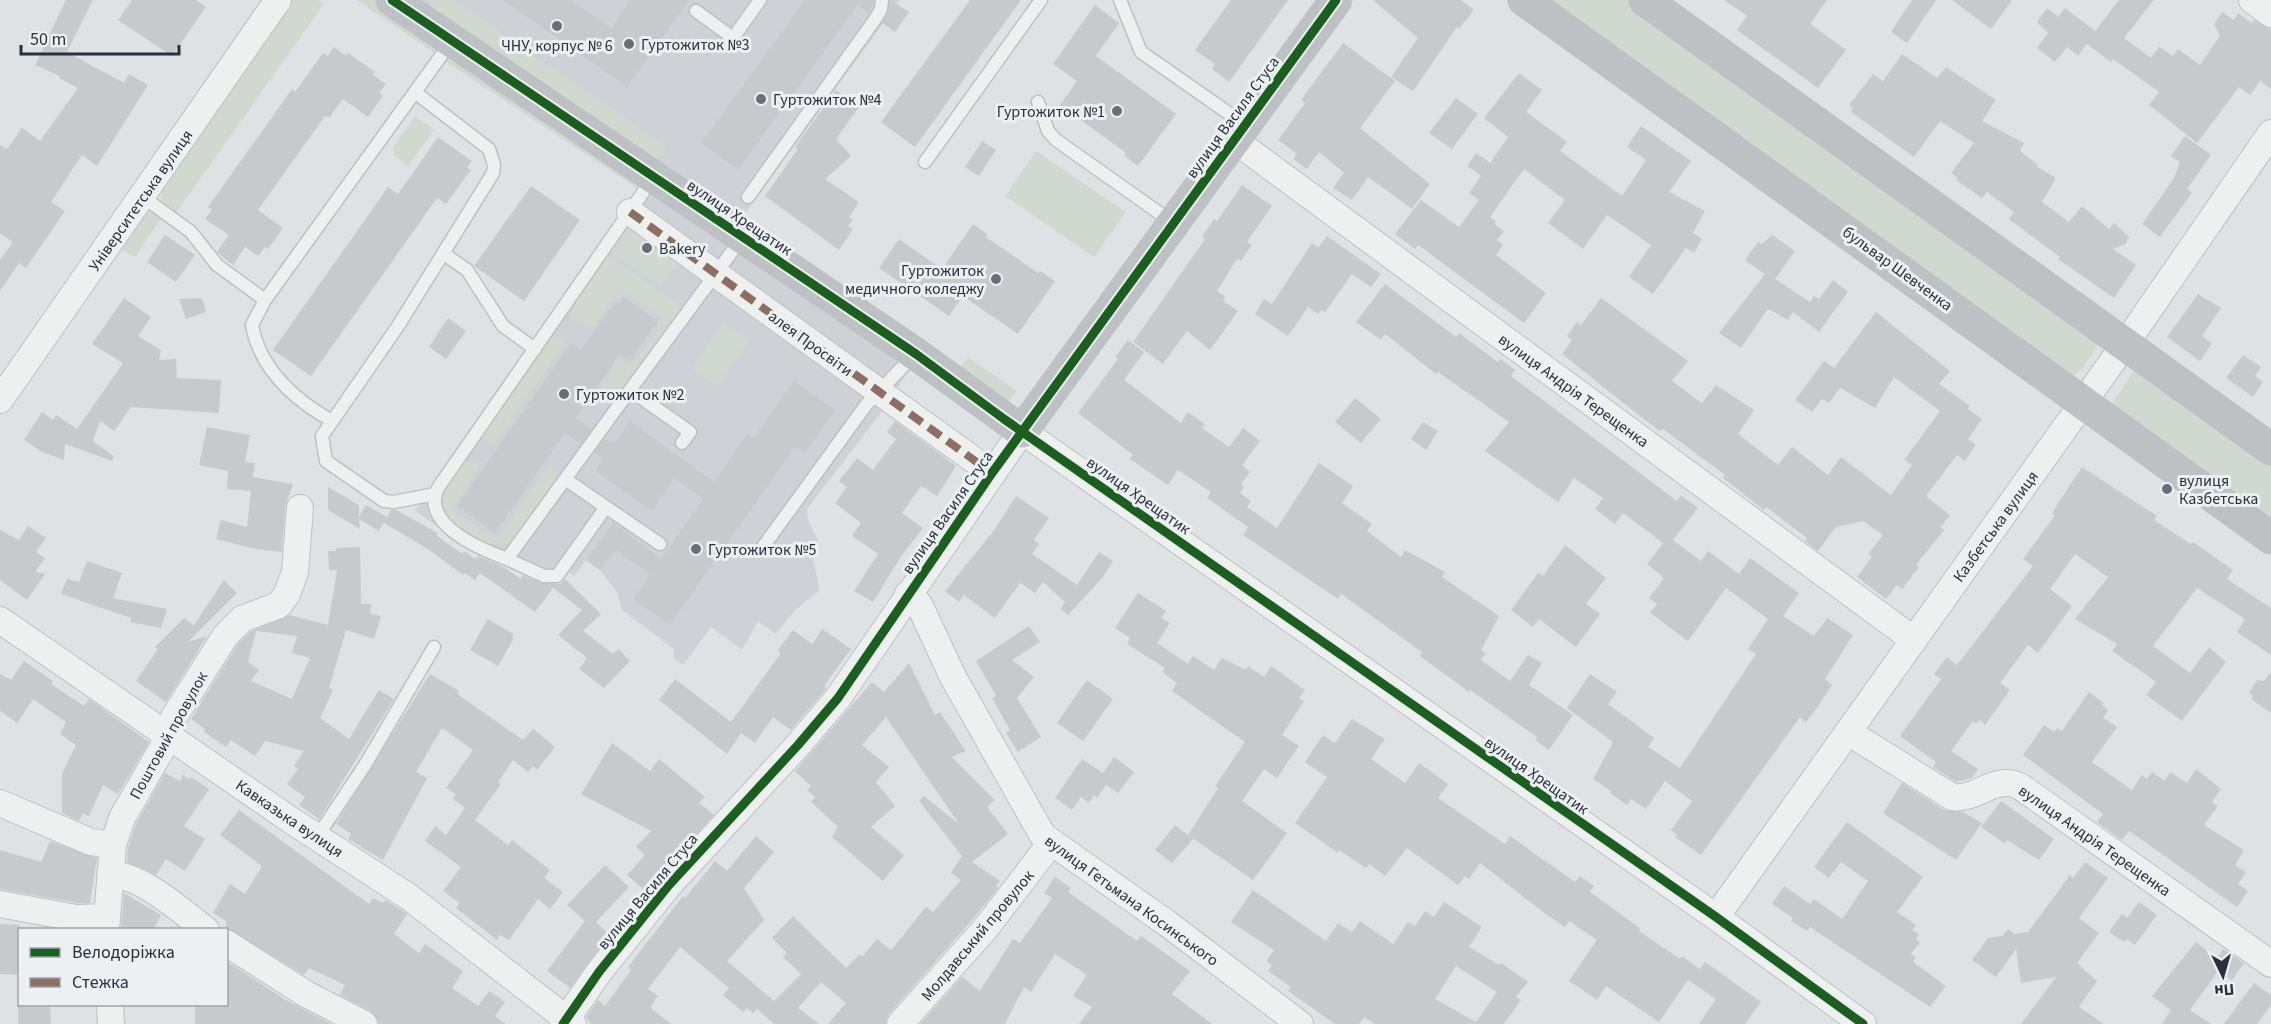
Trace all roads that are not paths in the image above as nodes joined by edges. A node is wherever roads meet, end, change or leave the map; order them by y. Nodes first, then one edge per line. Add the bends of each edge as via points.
1 (278, 0) edge
2 (392, 0) edge
3 (760, 0) edge
4 (882, 0) edge
5 (1041, 0) edge
6 (1120, 0) edge
7 (1336, 0) edge
8 (1524, 0) edge
9 (1646, 0) edge
10 (2252, 0) edge
11 (696, 12) dead end
12 (2271, 14) edge
13 (452, 40) junction
14 (416, 93) junction
15 (1038, 102) dead end
16 (1239, 132) junction
17 (2271, 133) edge
18 (925, 162) dead end
19 (654, 177) junction
20 (142, 197) junction
21 (748, 197) dead end
22 (630, 212) junction
23 (1173, 223) junction
24 (743, 237) junction
25 (444, 254) junction
26 (715, 274) junction
27 (265, 300) junction
28 (2125, 345) junction
29 (535, 349) junction
30 (916, 354) junction
31 (630, 390) junction
32 (878, 391) junction
33 (0, 400) edge
34 (2084, 402) junction
35 (332, 422) junction
36 (1022, 431) junction
37 (682, 443) dead end
38 (2271, 449) edge
39 (992, 473) junction
40 (566, 479) junction
41 (435, 494) junction
42 (606, 507) junction
43 (300, 508) dead end
44 (2271, 538) edge
45 (660, 544) dead end
46 (760, 551) dead end
47 (507, 559) junction
48 (908, 594) junction
49 (0, 620) edge
50 (1914, 640) junction
51 (434, 647) dead end
52 (1848, 732) junction
53 (167, 736) junction
54 (0, 803) edge
55 (317, 837) junction
56 (1051, 843) junction
57 (113, 845) junction
58 (110, 874) junction
59 (0, 904) edge
60 (1716, 917) junction
61 (106, 923) edge
62 (203, 928) edge
63 (228, 944) edge
64 (2271, 964) edge
65 (110, 1006) edge
66 (568, 1022) edge
67 (111, 1024) edge
68 (364, 1024) edge
69 (900, 1024) edge
70 (1300, 1024) edge
71 (1863, 1024) edge

1 - 20 street, Університетська вулиця
2 - 13 main road, вулиця Хрещатик
3 - 11 lane via 733,38
4 - 21 lane via 876,18
5 - 18 lane
6 - 16 lane via 1141,52
7 - 16 main road, вулиця Василя Стуса
8 - 34 main road, бульвар Шевченка
9 - 28 main road
10 - 12 street
13 - 14 lane
13 - 19 main road, вулиця Хрещатик
14 - 25 lane via 481,142 492,156 493,173
14 - 27 lane
15 - 23 lane via 1048,131 1056,140
16 - 23 main road, вулиця Василя Стуса
16 - 50 street, вулиця Андрія Терещенка
17 - 28 street, Казбетська вулиця
19 - 22 lane
19 - 24 main road, вулиця Хрещатик
20 - 27 lane via 191,232 217,265
20 - 33 street, Університетська вулиця
22 - 26 street, алея Просвіти
22 - 29 lane
23 - 36 main road, вулиця Василя Стуса
24 - 26 lane
24 - 30 main road, вулиця Хрещатик
25 - 29 lane via 467,270 503,326
25 - 35 lane
26 - 31 lane
26 - 32 street, алея Просвіти
27 - 35 lane via 252,325 266,363 298,400
28 - 34 street, Казбетська вулиця
28 - 38 main road
29 - 41 lane
30 - 32 lane
30 - 36 main road, вулиця Хрещатик
31 - 37 lane via 690,432
31 - 40 lane
32 - 39 street, алея Просвіти
32 - 46 lane
34 - 44 main road, бульвар Шевченка
34 - 50 street, Казбетська вулиця
35 - 41 lane via 322,441 324,458 332,466 388,503
36 - 39 street, вулиця Василя Стуса
36 - 60 street, вулиця Хрещатик
39 - 48 street, вулиця Василя Стуса
40 - 42 lane
40 - 47 lane
41 - 47 lane via 433,505 442,522
42 - 45 lane
42 - 47 lane via 557,576 544,576
43 - 53 street, Поштовий провулок via 296,572 287,594 279,605 242,619 233,627 184,700
48 - 56 street, вулиця Гетьмана Косинського via 919,604 967,703 1038,828
48 - 66 street, вулиця Василя Стуса via 838,698 663,892
49 - 53 street, Кавказька вулиця
50 - 52 street, Казбетська вулиця
51 - 55 lane via 365,765
52 - 60 street, Казбетська вулиця
52 - 64 street, вулиця Андрія Терещенка via 1952,797 1966,798 2002,782 2021,787
53 - 55 street, Кавказька вулиця
53 - 57 street, Поштовий провулок via 126,810
54 - 57 street via 91,843
55 - 66 street, Кавказька вулиця via 409,897
56 - 69 street, Молдавський провулок via 986,929
56 - 70 street, вулиця Гетьмана Косинського via 1078,858
57 - 58 street, Поштовий провулок
58 - 61 street, Поштовий провулок
58 - 62 street via 136,882
59 - 61 street
60 - 71 street, вулиця Хрещатик
63 - 68 street via 306,994
65 - 67 street

